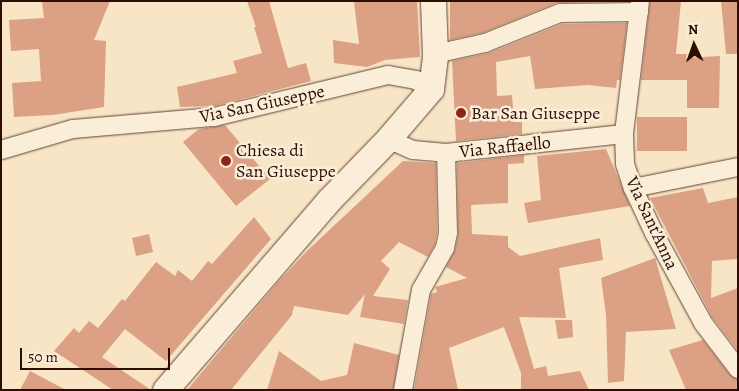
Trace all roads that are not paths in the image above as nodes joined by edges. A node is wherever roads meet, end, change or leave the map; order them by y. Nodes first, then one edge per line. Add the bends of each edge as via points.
1 (433, 1) edge
2 (639, 7) edge
3 (435, 54) junction
4 (431, 89) junction
5 (624, 134) junction
6 (388, 140) junction
7 (1, 150) edge
8 (446, 153) junction
9 (738, 168) edge
10 (633, 188) junction
11 (738, 369) edge
12 (165, 390) edge
13 (403, 390) edge

1 - 3 street
2 - 3 street via 560,13 485,43
2 - 5 street, Via Sant'Anna
3 - 4 street
4 - 6 street
4 - 7 street, Via San Giuseppe via 416,80 388,75 214,117 73,129
5 - 8 street, Via Raffaello
5 - 10 street, Via Sant'Anna via 625,164
6 - 8 street, Via Raffaello via 414,150
6 - 12 street via 328,201
8 - 13 street via 448,233 445,248 420,290
9 - 10 street
10 - 11 street, Via Sant'Anna via 703,323

